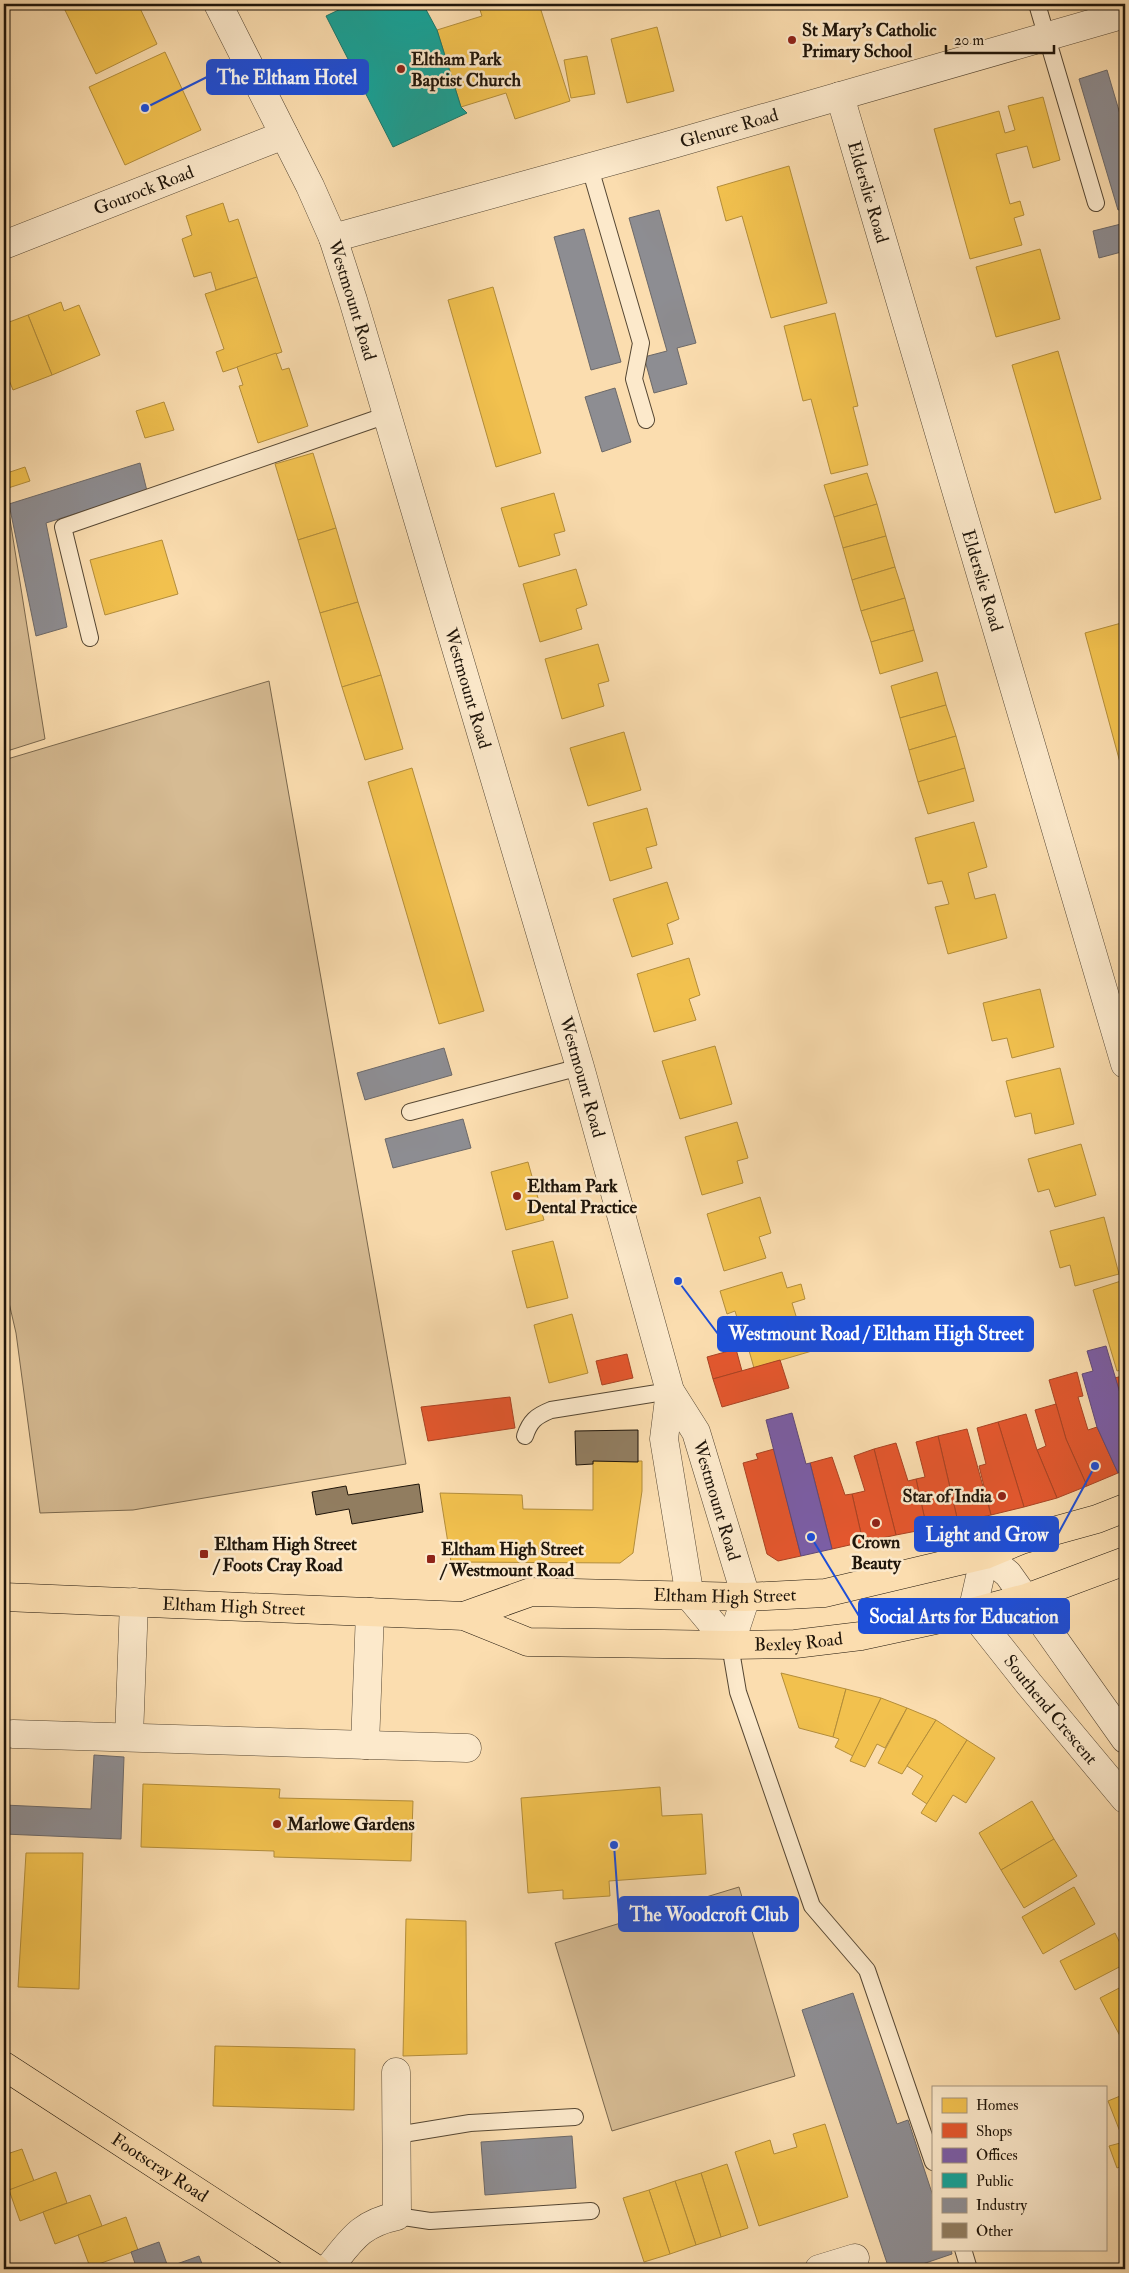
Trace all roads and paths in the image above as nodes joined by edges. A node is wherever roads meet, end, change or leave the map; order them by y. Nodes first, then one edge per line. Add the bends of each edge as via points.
1 (218, 4) edge
2 (1036, 4) edge
3 (1125, 14) edge
4 (1047, 36) junction
5 (840, 96) junction
6 (284, 136) junction
7 (590, 168) junction
8 (1096, 203) dead end
9 (333, 238) junction
10 (4, 244) edge
11 (387, 415) junction
12 (646, 420) dead end
13 (90, 638) dead end
14 (1125, 1064) edge
15 (580, 1067) junction
16 (410, 1112) dead end
17 (670, 1391) junction
18 (525, 1436) dead end
19 (1125, 1508) edge
20 (985, 1555) junction
21 (1125, 1561) edge
22 (4, 1597) edge
23 (690, 1597) junction
24 (746, 1598) junction
25 (1026, 1598) junction
26 (134, 1602) junction
27 (370, 1612) junction
28 (972, 1612) junction
29 (464, 1616) junction
30 (730, 1646) junction
31 (13, 1734) dead end
32 (129, 1737) junction
33 (1125, 1739) edge
34 (365, 1745) junction
35 (467, 1748) dead end
36 (1125, 1798) edge
37 (4, 2066) edge
38 (396, 2072) dead end
39 (575, 2116) dead end
40 (397, 2135) junction
41 (932, 2159) edge
42 (591, 2211) dead end
43 (397, 2216) junction
44 (963, 2250) edge
45 (855, 2258) dead end
46 (316, 2269) edge
47 (328, 2269) edge
48 (818, 2269) edge
49 (970, 2269) edge

1 - 6 street, Westmount Road
2 - 4 lane
3 - 4 street, Glenure Road
4 - 5 street, Glenure Road
4 - 8 lane
5 - 7 street, Glenure Road
5 - 14 street, Elderslie Road
6 - 9 street, Westmount Road
6 - 10 street, Gourock Road
7 - 9 street, Glenure Road
7 - 12 lane via 641,342 634,379
9 - 11 street, Westmount Road
11 - 13 lane via 63,527
11 - 15 street, Westmount Road
15 - 16 lane
15 - 17 street, Westmount Road
17 - 18 lane via 551,1410 536,1416
17 - 23 street, Westmount Road via 664,1439
17 - 24 street, Westmount Road via 696,1432
19 - 20 main road via 1021,1540
20 - 24 main road, Eltham High Street via 825,1593
20 - 25 street via 1008,1574
20 - 28 street
21 - 25 main road, Bexley Road
22 - 26 main road, Eltham High Street
23 - 24 main road, Eltham High Street
23 - 29 main road, Eltham High Street via 531,1592
23 - 30 street
24 - 30 street
25 - 28 main road, Bexley Road
25 - 33 street
26 - 27 main road, Eltham High Street
26 - 32 street
27 - 29 main road, Eltham High Street
27 - 34 street
28 - 30 main road, Bexley Road via 861,1636 794,1644
28 - 36 street, Southend Crescent
29 - 30 main road, Eltham High Street via 528,1642
30 - 41 lane via 738,1692 812,1906 867,1970
31 - 32 street
32 - 34 street
34 - 35 street
37 - 46 main road, Footscray Road
38 - 40 street
39 - 40 lane via 470,2123
40 - 43 street
42 - 43 lane via 430,2222
43 - 47 street via 380,2219 358,2231
44 - 49 lane
45 - 48 street

